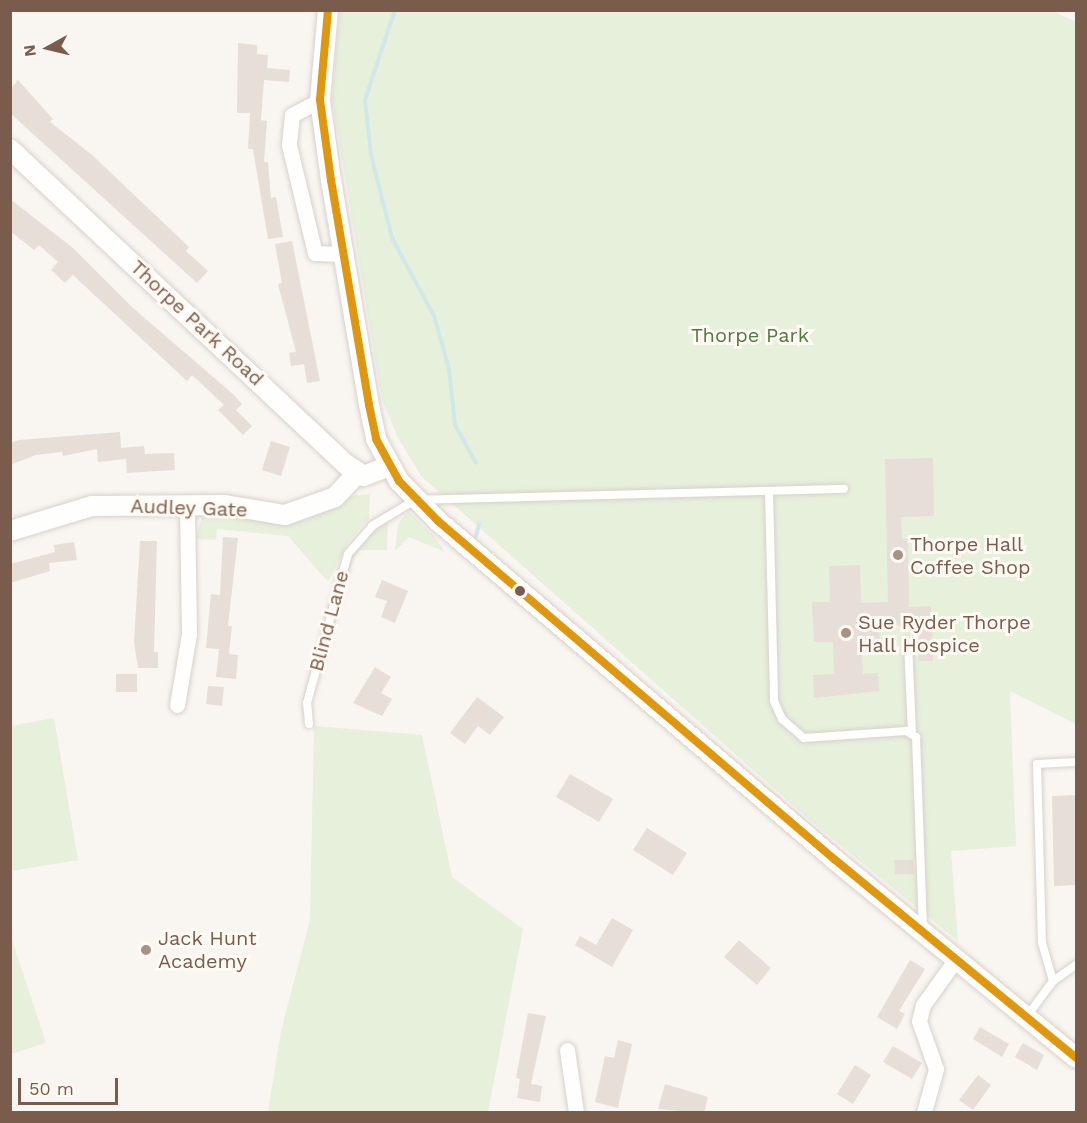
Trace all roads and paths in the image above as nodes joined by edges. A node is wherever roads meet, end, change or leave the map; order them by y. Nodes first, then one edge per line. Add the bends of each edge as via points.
1 (328, 10) edge
2 (320, 100) junction
3 (10, 149) edge
4 (344, 254) junction
5 (389, 466) junction
6 (357, 473) junction
7 (844, 489) dead end
8 (769, 490) junction
9 (415, 500) junction
10 (186, 504) junction
11 (10, 531) edge
12 (908, 642) dead end
13 (177, 705) dead end
14 (309, 724) dead end
15 (912, 732) junction
16 (1077, 762) edge
17 (923, 932) junction
18 (956, 959) junction
19 (1077, 966) edge
20 (1053, 981) junction
21 (1028, 1015) junction
22 (567, 1050) dead end
23 (1077, 1058) edge
24 (576, 1113) edge
25 (924, 1113) edge

1 - 2 street
2 - 4 street
2 - 4 street via 291,116 289,145 315,253
3 - 6 street, Thorpe Park Road
4 - 5 street via 376,439
5 - 6 street via 372,476
5 - 9 street
6 - 10 street, Audley Gate via 335,497 285,515
7 - 8 lane
8 - 9 lane
8 - 15 lane via 774,701 782,719 804,738
9 - 14 lane, Blind Lane via 372,526 348,554 307,703
9 - 17 street
10 - 11 street, Audley Gate via 92,506
10 - 13 street via 189,634
12 - 15 lane
15 - 17 lane via 917,746
16 - 20 lane via 1037,764 1042,944
17 - 18 street
18 - 21 street
18 - 25 street via 923,1005 919,1021 936,1069
19 - 20 lane
20 - 21 lane
21 - 23 street
22 - 24 street

